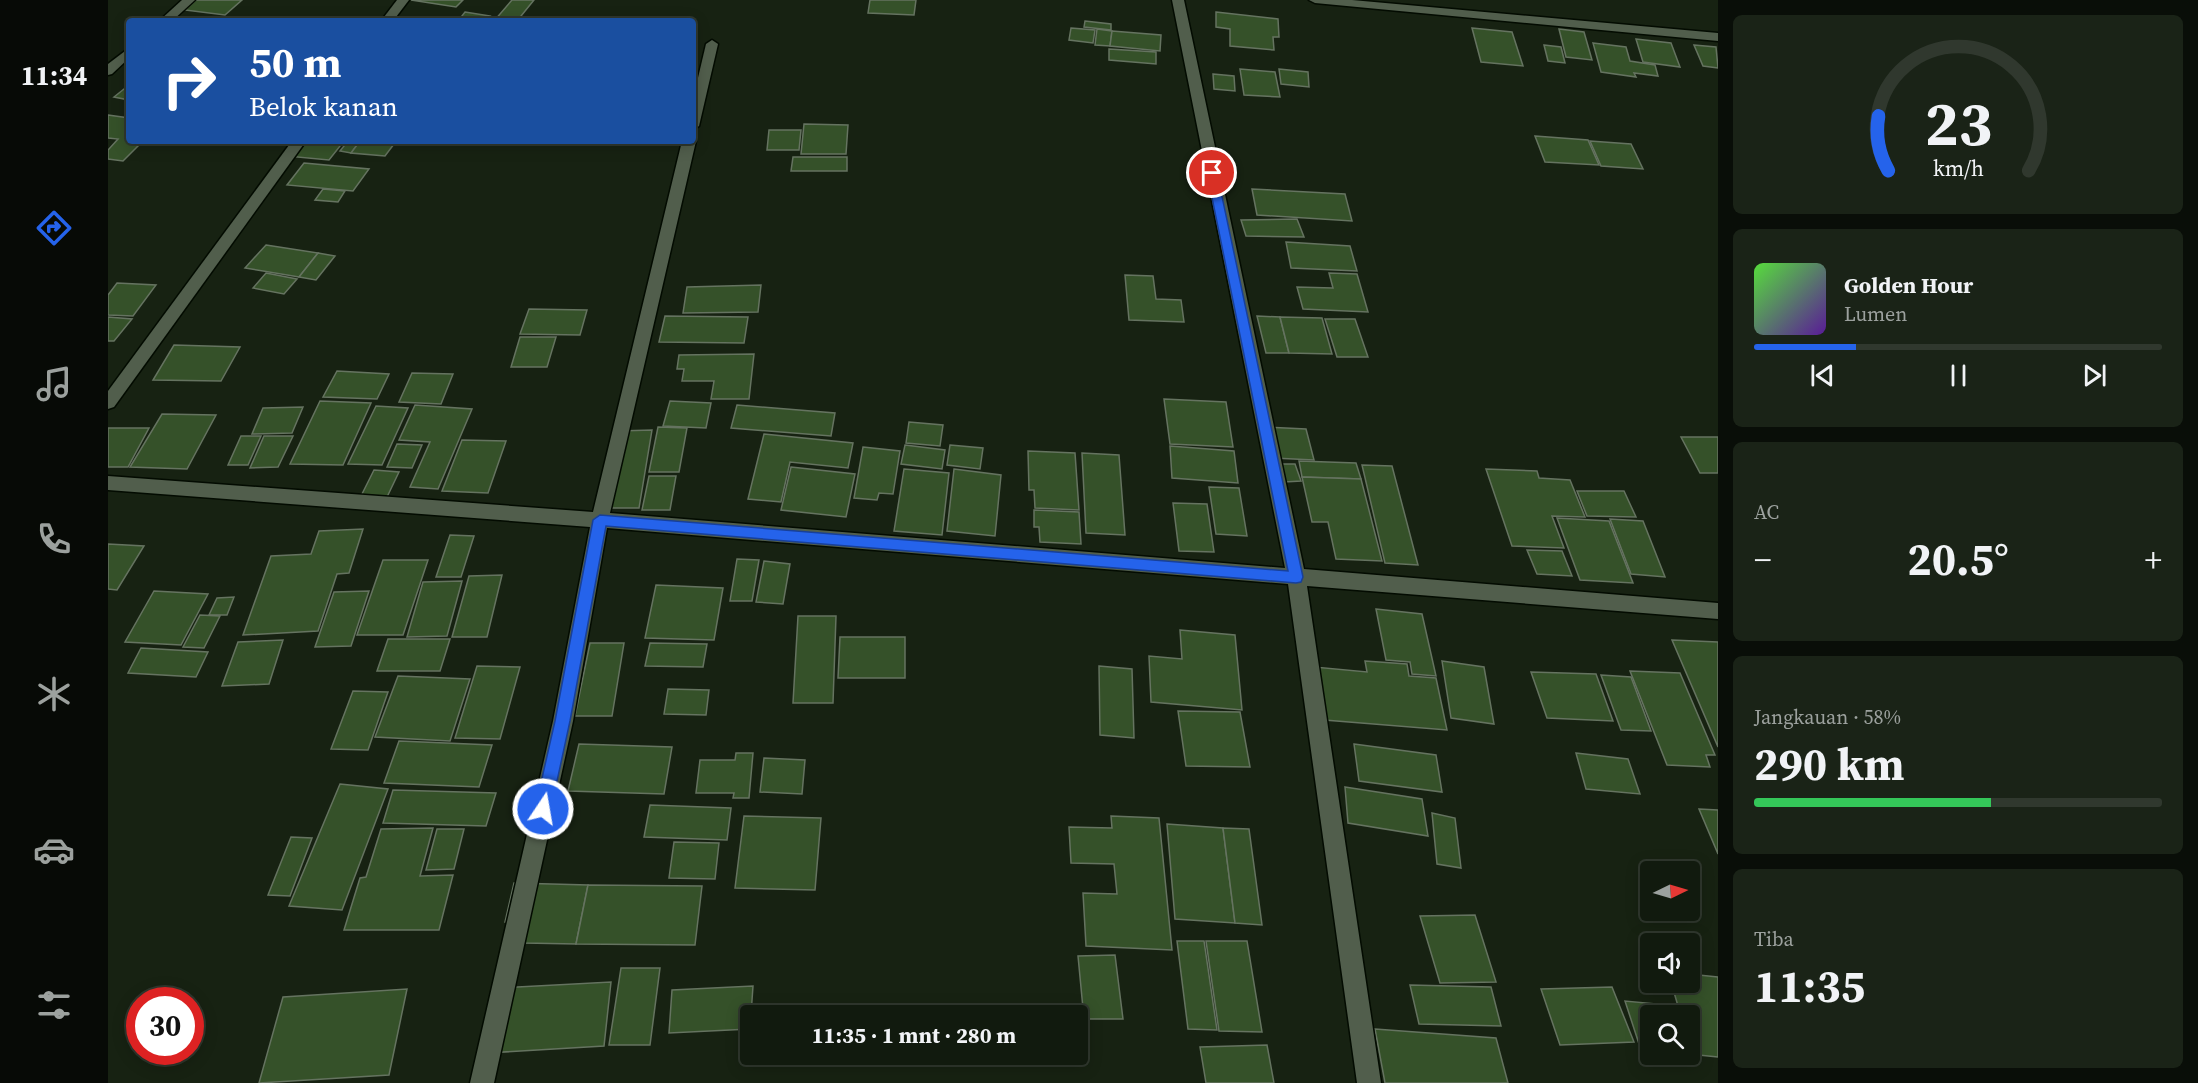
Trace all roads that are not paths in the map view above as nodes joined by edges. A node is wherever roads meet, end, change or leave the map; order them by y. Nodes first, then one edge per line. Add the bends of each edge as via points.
1 (189, 0) edge
2 (403, 0) edge
3 (1178, 0) edge
4 (1315, 0) edge
5 (168, 18) edge
6 (389, 18) edge
7 (1718, 37) edge
8 (712, 44) dead end
9 (126, 55) edge
10 (108, 71) edge
11 (696, 113) edge
12 (297, 144) edge
13 (688, 144) edge
14 (108, 403) edge
15 (108, 483) edge
16 (600, 520) junction
17 (1296, 577) junction
18 (1718, 612) edge
19 (482, 1083) edge
20 (1369, 1083) edge

1 - 5 street
2 - 6 street
3 - 17 street
4 - 7 street
8 - 11 street
9 - 10 street
12 - 14 street
13 - 16 street
15 - 16 street
16 - 17 street
16 - 19 street via 563,721
17 - 18 street
17 - 20 street

